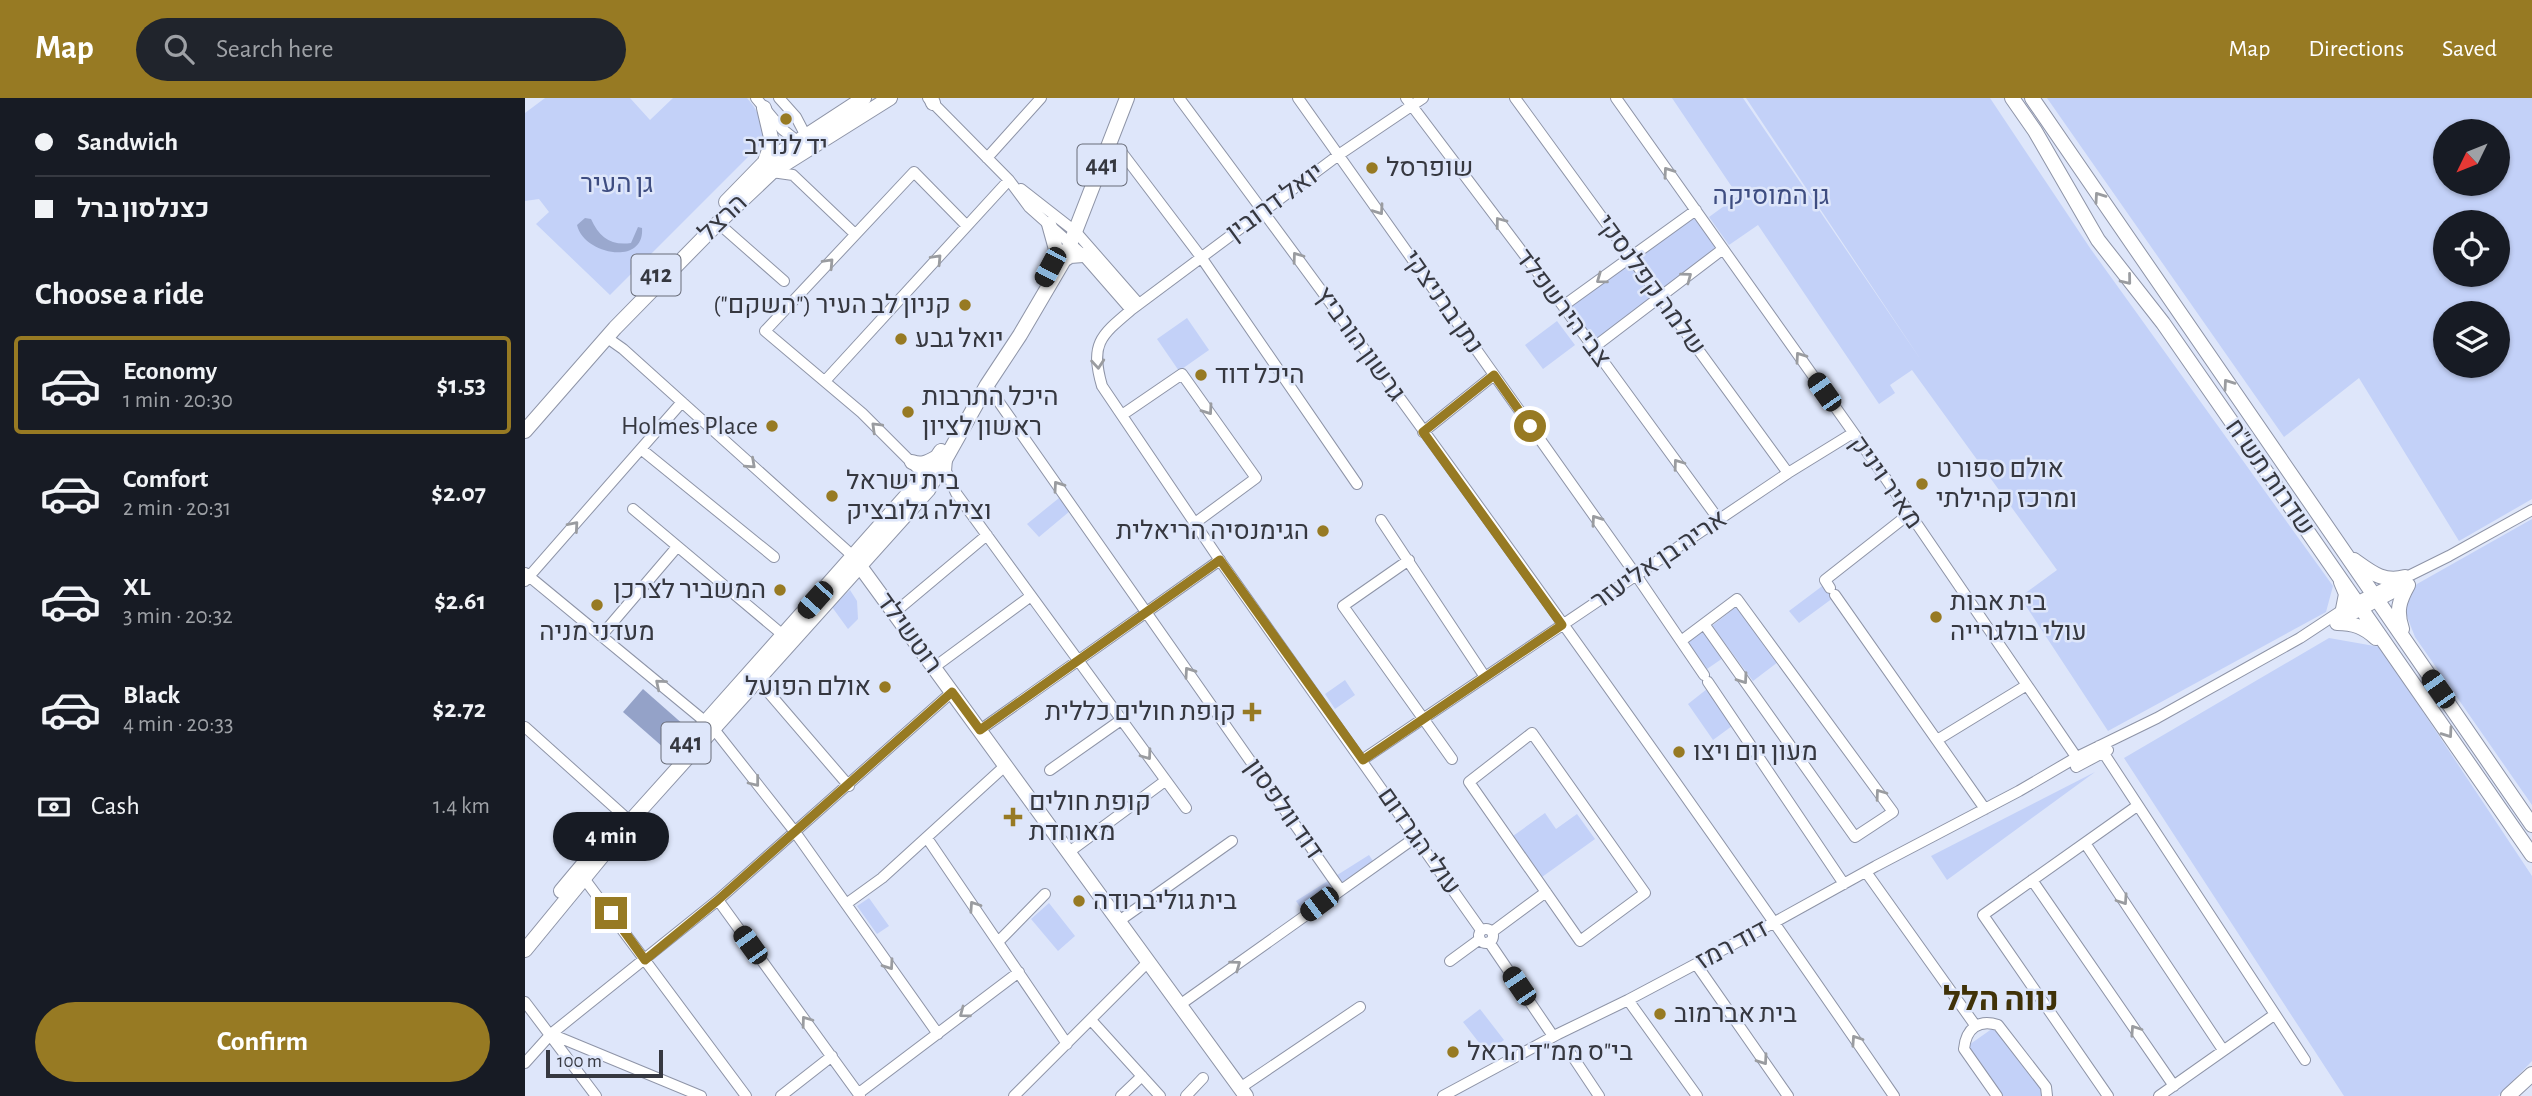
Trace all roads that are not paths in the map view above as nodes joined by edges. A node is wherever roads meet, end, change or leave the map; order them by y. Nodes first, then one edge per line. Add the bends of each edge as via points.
1 (779, 98) edge
2 (864, 98) edge
3 (890, 98) edge
4 (1041, 98) edge
5 (1121, 98) edge
6 (1128, 98) edge
7 (1179, 98) edge
8 (1298, 98) edge
9 (1423, 98) edge
10 (1515, 98) edge
11 (1616, 98) edge
12 (2012, 98) edge
13 (2032, 98) edge
14 (930, 100) edge
15 (1409, 102) edge
16 (760, 103) edge
17 (805, 142) junction
18 (1109, 149) junction
19 (1340, 154) junction
20 (987, 158) junction
21 (768, 168) junction
22 (1009, 180) junction
23 (1263, 210) junction
24 (1696, 210) junction
25 (718, 223) junction
26 (1049, 224) junction
27 (967, 226) junction
28 (855, 234) junction
29 (1070, 234) junction
30 (1723, 249) junction
31 (1083, 255) junction
32 (1060, 257) junction
33 (1201, 257) junction
34 (1631, 257) junction
35 (784, 281) dead end
36 (1660, 298) junction
37 (1563, 306) junction
38 (1135, 307) junction
39 (612, 336) junction
40 (1593, 348) junction
41 (1494, 375) junction
42 (825, 381) junction
43 (987, 385) junction
44 (682, 402) junction
45 (1122, 415) junction
46 (525, 418) edge
47 (525, 431) edge
48 (1423, 432) junction
49 (1853, 433) junction
50 (641, 449) junction
51 (942, 458) junction
52 (912, 462) junction
53 (1788, 473) junction
54 (928, 482) junction
55 (1357, 484) dead end
56 (956, 493) junction
57 (633, 509) dead end
58 (2532, 510) edge
59 (1909, 514) junction
60 (1381, 520) dead end
61 (1719, 520) junction
62 (1195, 523) junction
63 (987, 535) junction
64 (677, 547) junction
65 (2346, 554) junction
66 (774, 557) dead end
67 (1220, 560) junction
68 (857, 561) junction
69 (1409, 561) junction
70 (1636, 575) junction
71 (2338, 575) junction
72 (526, 577) edge
73 (2407, 581) junction
74 (1031, 596) junction
75 (2376, 598) junction
76 (2360, 606) junction
77 (1146, 611) junction
78 (894, 613) junction
79 (2340, 616) junction
80 (1704, 624) junction
81 (1562, 625) junction
82 (783, 635) junction
83 (601, 636) junction
84 (1681, 641) junction
85 (2407, 644) junction
86 (2395, 656) junction
87 (1078, 660) junction
88 (940, 663) dead end
89 (1485, 677) junction
90 (757, 679) junction
91 (2027, 685) junction
92 (952, 692) junction
93 (1423, 719) junction
94 (1121, 720) junction
95 (709, 725) junction
96 (525, 727) edge
97 (980, 730) junction
98 (1937, 740) junction
99 (2101, 750) junction
100 (1452, 759) dead end
101 (1363, 760) junction
102 (2079, 761) junction
103 (1006, 765) junction
104 (1050, 770) dead end
105 (1165, 781) junction
106 (849, 786) junction
107 (2137, 806) junction
108 (1187, 808) dead end
109 (1985, 809) junction
110 (623, 815) junction
111 (2532, 825) edge
112 (795, 832) junction
113 (1416, 837) junction
114 (927, 838) junction
115 (1232, 841) dead end
116 (2085, 843) junction
117 (1069, 852) junction
118 (2532, 855) edge
119 (1866, 872) junction
120 (581, 874) junction
121 (2032, 880) junction
122 (1844, 884) junction
123 (1340, 888) junction
124 (1546, 892) junction
125 (1045, 894) dead end
126 (718, 900) junction
127 (845, 904) junction
128 (1119, 920) junction
129 (1775, 922) junction
130 (525, 935) edge
131 (1485, 936) junction
132 (998, 942) junction
133 (525, 950) edge
134 (645, 960) junction
135 (1149, 961) junction
136 (1450, 961) dead end
137 (1696, 964) junction
138 (1019, 972) junction
139 (1628, 1000) junction
140 (525, 1002) edge
141 (1181, 1004) junction
142 (1360, 1007) dead end
143 (2274, 1015) junction
144 (1091, 1020) junction
145 (1975, 1026) junction
146 (551, 1034) junction
147 (938, 1034) junction
148 (1553, 1036) junction
149 (1067, 1044) junction
150 (2223, 1050) junction
151 (1569, 1051) dead end
152 (832, 1056) junction
153 (2305, 1060) dead end
154 (525, 1063) edge
155 (2532, 1074) edge
156 (1142, 1076) junction
157 (1203, 1078) dead end
158 (2174, 1086) junction
159 (1243, 1092) edge
160 (1019, 1094) edge
161 (860, 1095) edge
162 (596, 1096) edge
163 (701, 1096) edge
164 (746, 1096) edge
165 (781, 1096) edge
166 (1121, 1096) edge
167 (1160, 1096) edge
168 (1186, 1096) edge
169 (1443, 1096) edge
170 (1599, 1096) edge
171 (1697, 1096) edge
172 (1788, 1096) edge
173 (1894, 1096) edge
174 (1997, 1096) edge
175 (2047, 1096) edge
176 (2108, 1096) edge
177 (2159, 1096) edge
178 (2508, 1096) edge

1 - 17 street
2 - 17 main road, הרצל / 412
3 - 17 main road, הרצל / 412
4 - 20 street
5 - 29 main road, 441
6 - 18 main road, 441
7 - 23 street, גרשון הורביץ
8 - 19 street, נתן ברניצקי
9 - 15 street, יואל דרובין
10 - 34 street, שלמה קפלנסקי
24 -> 11 street, מאיר ויניק
12 -> 71 main road, שדרות תש"ח via 2098,240 2163,323
65 -> 13 main road, שדרות תש"ח
14 - 20 street
15 - 19 street, יואל דרובין
37 -> 15 street, צבי הירשפלד
16 - 17 street
16 - 21 main road via 772,142
17 - 21 main road, הרצל / 412
18 - 29 main road, 441
18 - 33 street via 1123,154
19 - 23 street, יואל דרובין
19 -> 41 street, נתן ברניצקי
20 - 22 street
21 - 25 main road, הרצל / 412
21 - 28 street via 793,175
21 - 39 main road, הרצל / 412
22 - 26 street
22 - 27 street
22 - 29 street
23 - 33 street, יואל דרובין
48 -> 23 street, גרשון הורביץ
24 - 30 street, מאיר ויניק
24 - 34 street
25 - 35 street
25 - 39 main road, הרצל / 412
26 - 29 street
26 - 32 main road
27 - 28 street via 913,172
42 -> 27 street
42 -> 28 street via 765,331
29 - 31 street
29 - 32 main road, 441
29 - 38 street
36 -> 30 street
49 -> 30 street, מאיר ויניק
31 - 32 main road
31 - 38 street
32 - 43 main road, 441 via 1020,335
32 - 51 main road, 441
33 - 38 street, יואל דרובין
33 - 55 street
34 - 36 street, שלמה קפלנסקי
34 -> 37 street
36 - 40 street
36 - 53 street, שלמה קפלנסקי
37 - 40 street, צבי הירשפלד
38 -> 45 street, עולי הגרדום via 1098,344 1095,362 1102,386
39 - 44 street, רוטשילד
39 - 46 main road, הרצל / 412
39 - 47 main road, הרצל / 412
61 -> 40 street, צבי הירשפלד
41 - 48 street
70 -> 41 street, נתן ברניצקי
52 -> 42 street
43 - 51 main road, 441
77 -> 43 street, דוד וולפסון
44 - 50 street
44 -> 68 street, רוטשילד
45 - 62 street, עולי הגרדום
45 -> 62 street via 1182,374 1256,478
48 - 81 street, גרשון הורביץ
49 - 53 street, אריה בן אליעזר
49 - 59 street, מאיר ויניק
50 - 66 street
72 -> 50 street
51 - 52 main road via 926,464
51 - 54 main road, 441
51 - 56 street
52 - 54 street
53 - 61 street, אריה בן אליעזר
54 - 56 street via 944,482
54 - 68 main road, 441
56 - 63 street
57 - 64 street
58 - 73 street, דוד רמז
59 - 91 street, מאיר ויניק
59 - 98 street via 1825,580
60 - 69 street
61 - 70 street, אריה בן אליעזר
62 - 67 street, עולי הגרדום
63 - 74 street
63 - 78 street
64 - 82 street
64 - 83 street
65 - 73 main road via 2378,577
65 - 75 main road, שדרות תש"ח
67 - 77 street
67 - 101 street, עולי הגרדום
68 - 78 main road, רוטשילד
68 - 82 main road, 441
68 - 90 main road, 441
69 - 89 street
69 - 93 street via 1343,606
70 - 81 street, אריה בן אליעזר
70 - 84 street, נתן ברניצקי
71 - 76 main road, שדרות תש"ח
71 - 79 main road via 2346,594
72 - 83 street
73 - 75 street, דוד רמז
73 - 85 main road via 2398,603 2398,618
74 - 87 street
74 - 88 street
75 - 76 street, דוד רמז
75 - 85 main road, שדרות תש"ח
76 - 79 street, דוד רמז
76 - 86 main road, שדרות תש"ח
77 - 87 street
123 -> 77 street, דוד וולפסון
78 - 92 main road, רוטשילד
79 - 86 main road via 2365,628
79 - 99 street, דוד רמז
80 -> 80 street via 1855,837 1893,812 1737,599
80 - 84 street
81 - 89 street, אריה בן אליעזר
81 - 129 street, גרשון הורביץ
82 - 95 main road, 441
95 -> 83 street
84 - 122 street, נתן ברניצקי
85 - 111 main road, שדרות תש"ח
86 -> 118 main road, שדרות תש"ח
87 - 94 street
87 - 97 street
89 - 93 street, אריה בן אליעזר
90 - 95 main road, 441
90 - 106 street
91 - 98 street
91 - 102 street, מאיר ויניק
92 - 97 main road, רוטשילד
92 - 106 street
93 - 100 street
93 - 101 street, אריה בן אליעזר
94 - 104 street
94 -> 105 street
95 - 110 main road, 441
95 -> 112 street
95 - 120 main road, 441
96 - 110 street
97 - 103 main road, רוטשילד
98 - 109 street
99 - 102 street, דוד רמז
99 - 107 street
101 - 113 street, עולי הגרדום
102 - 109 street, דוד רמז
103 - 114 street
103 - 117 main road, רוטשילד
105 - 108 street
105 - 117 street
106 - 112 street
107 - 116 street
107 - 143 street
109 - 119 street, דוד רמז
110 - 120 main road, 441
112 - 126 street
112 - 127 street
113 - 123 street
113 - 131 street, עולי הגרדום
114 - 127 street
132 -> 114 street
115 - 128 street
116 - 121 street
116 -> 150 street
117 - 128 main road, רוטשילד
119 - 122 street, דוד רמז
119 - 145 street
120 - 130 main road, 441
120 - 133 main road, 441
120 - 134 street
158 -> 121 street
121 - 176 street via 1983,915
122 - 129 street, דוד רמז
141 -> 123 street
124 - 124 street via 1469,782 1532,733 1645,893 1580,941
124 - 131 street
125 - 132 street
126 - 134 street
152 -> 126 street
127 -> 147 street
128 - 135 main road, רוטשילד
129 - 137 street, דוד רמז
173 -> 129 street, גרשון הורביץ
131 - 136 street
131 - 148 street, עולי הגרדום
132 - 138 street
134 - 146 street
134 - 164 street
135 - 141 main road, רוטשילד
135 - 144 street
137 - 139 street, דוד רמז
137 -> 172 street
138 -> 147 street
138 - 149 street
139 - 148 street, דוד רמז
139 - 171 street
140 - 146 street
141 - 159 main road, רוטשילד
142 - 159 street
143 - 150 street
143 - 153 street
144 - 149 street
144 - 156 street
145 - 174 street via 1964,1049
145 - 175 street via 1982,1022 1999,1025 2046,1087
146 - 154 street
146 - 162 street
146 - 163 street
147 - 161 street
148 - 169 street, דוד רמז
149 - 160 street
150 - 158 street
151 - 170 street
152 - 161 street
152 - 165 street
155 - 178 main road
156 - 166 street
156 - 167 street
157 - 168 street
158 - 177 street

